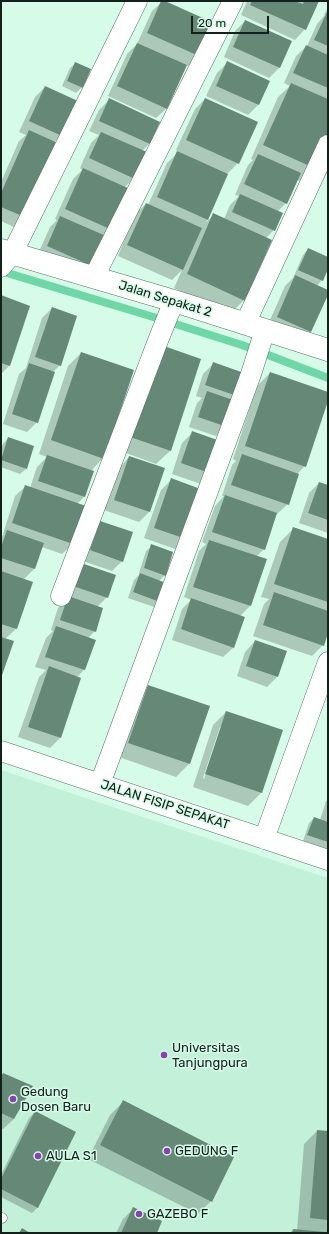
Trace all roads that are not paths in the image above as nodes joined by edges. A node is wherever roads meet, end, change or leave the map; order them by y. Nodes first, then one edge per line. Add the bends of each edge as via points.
1 (137, 1) edge
2 (233, 1) edge
3 (328, 145) edge
4 (5, 257) edge
5 (94, 278) junction
6 (171, 306) junction
7 (245, 324) junction
8 (263, 337) junction
9 (328, 350) edge
10 (61, 596) dead end
11 (328, 662) edge
12 (1, 751) edge
13 (100, 784) junction
14 (264, 838) junction
15 (328, 860) edge

1 - 4 street
2 - 5 street
3 - 7 street
4 - 5 street, Jalan Sepakat 2
5 - 6 street, Jalan Sepakat 2
6 - 7 street, Jalan Sepakat 2
6 - 10 street
7 - 8 street, Jalan Sepakat 2
8 - 9 street, Jalan Sepakat 2
8 - 13 street
11 - 14 street
12 - 13 street, JALAN FISIP SEPAKAT
13 - 14 street, JALAN FISIP SEPAKAT
14 - 15 street, JALAN FISIP SEPAKAT

